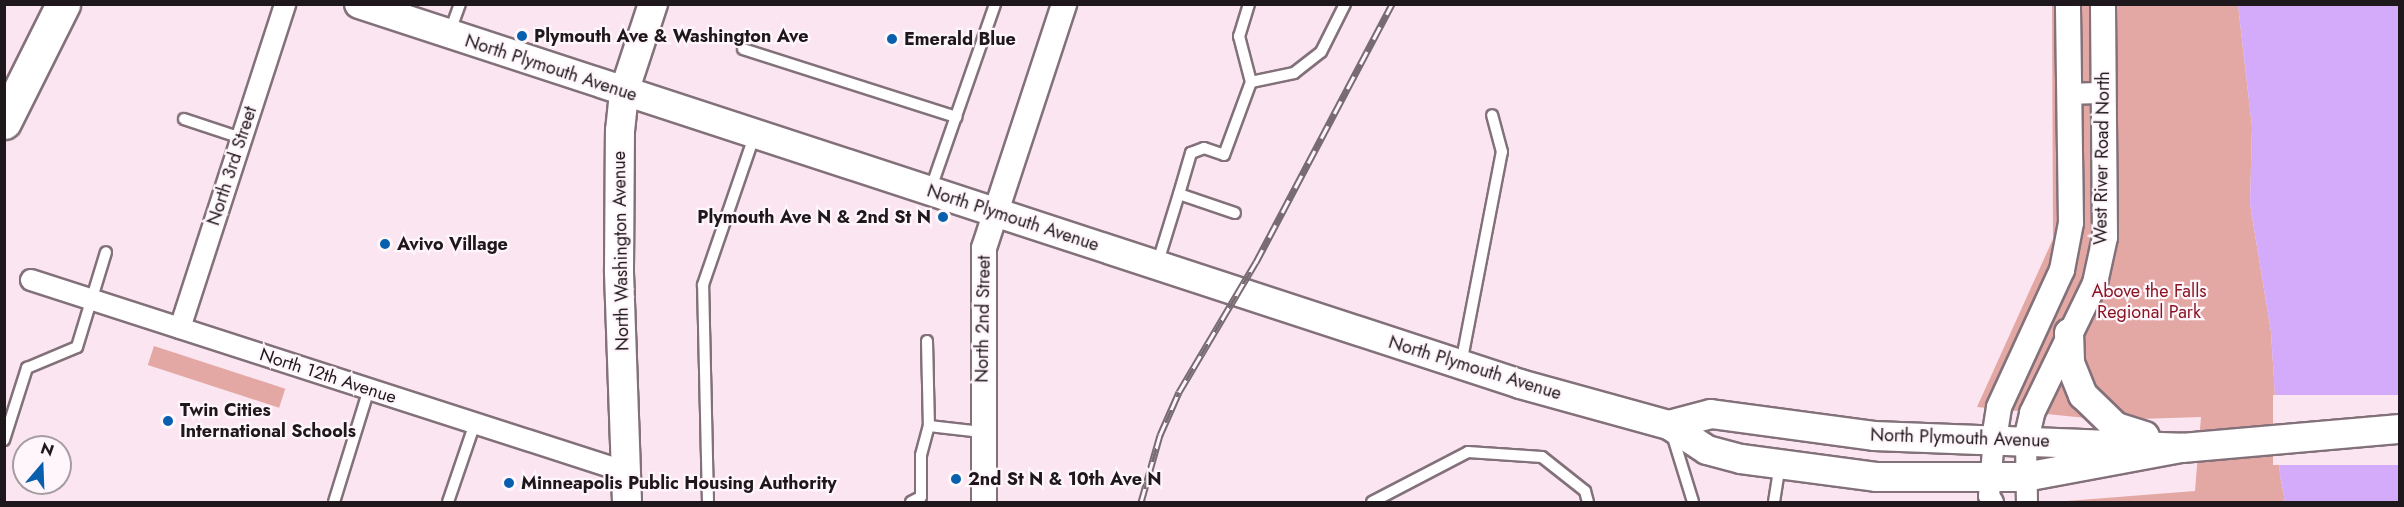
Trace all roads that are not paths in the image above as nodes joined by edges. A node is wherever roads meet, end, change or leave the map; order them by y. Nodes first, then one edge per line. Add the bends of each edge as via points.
1 (63, 4) edge
2 (285, 4) edge
3 (360, 4) edge
4 (460, 4) edge
5 (653, 4) edge
6 (995, 4) edge
7 (1064, 4) edge
8 (1249, 4) edge
9 (1345, 4) edge
10 (2068, 4) edge
11 (2103, 4) edge
12 (449, 34) junction
13 (743, 49) dead end
14 (1251, 82) junction
15 (624, 92) junction
16 (2104, 93) junction
17 (2069, 94) junction
18 (1492, 115) dead end
19 (956, 117) junction
20 (184, 119) dead end
21 (4, 122) edge
22 (755, 134) junction
23 (242, 138) junction
24 (930, 192) junction
25 (1179, 194) junction
26 (994, 212) junction
27 (1234, 213) dead end
28 (106, 252) dead end
29 (1157, 265) junction
30 (31, 280) dead end
31 (89, 299) junction
32 (180, 328) junction
33 (2068, 333) junction
34 (927, 340) dead end
35 (1461, 365) junction
36 (369, 389) junction
37 (475, 423) junction
38 (1669, 424) junction
39 (929, 426) junction
40 (2400, 429) edge
41 (982, 432) junction
42 (1994, 439) junction
43 (4, 440) edge
44 (2026, 440) junction
45 (2193, 447) junction
46 (1780, 466) junction
47 (626, 472) junction
48 (1992, 490) edge
49 (2026, 490) edge
50 (334, 502) edge
51 (448, 502) edge
52 (627, 502) edge
53 (708, 502) edge
54 (911, 502) edge
55 (984, 502) edge
56 (1372, 502) edge
57 (1588, 502) edge
58 (1693, 502) edge
59 (1774, 502) edge

1 - 21 highway
2 - 23 street, North 3rd Street
3 - 12 main road, North Plymouth Avenue
4 - 12 lane
5 - 15 main road, North Washington Avenue
6 - 19 lane
7 - 26 street, North 2nd Street
8 - 14 lane via 1239,36
9 - 14 lane via 1321,52 1294,73
10 - 17 street, West River Road North
11 - 16 street, West River Road North
12 - 15 main road, North Plymouth Avenue
13 - 19 lane
14 - 25 lane via 1224,154 1204,148 1191,153
15 - 22 main road, North Plymouth Avenue
15 - 47 main road, North Washington Avenue via 619,270
16 - 17 street
16 - 33 street, West River Road North via 2105,237 2095,283
17 - 42 street, West River Road North via 2071,223 2062,270 1999,407
18 - 35 lane via 1502,152
19 - 24 lane
20 - 23 lane
22 - 24 main road, North Plymouth Avenue
22 - 53 lane via 703,285
23 - 32 street, North 3rd Street
24 - 26 main road, North Plymouth Avenue
25 - 27 lane
25 - 29 lane
26 - 29 main road, North Plymouth Avenue
26 - 41 street, North 2nd Street via 984,248
28 - 31 lane
29 - 35 main road, North Plymouth Avenue
30 - 31 street, North 12th Avenue
31 - 32 street, North 12th Avenue
31 - 43 lane via 88,319 77,347 27,368
32 - 36 street, North 12th Avenue
33 - 44 street, West River Road North via 2032,413
33 - 45 main road via 2070,363 2092,407 2116,427
34 - 39 lane
35 - 38 main road, North Plymouth Avenue
36 - 37 street, North 12th Avenue
36 - 50 lane
37 - 47 street, North 12th Avenue
37 - 51 lane
38 - 42 main road, North Plymouth Avenue via 1711,414 1874,436
38 - 46 main road, North Plymouth Avenue via 1707,450
38 - 58 lane
39 - 41 lane
39 - 54 lane via 921,455 921,497
40 - 45 main road, North Plymouth Avenue
41 - 55 street, North 2nd Street
42 - 44 main road, North Plymouth Avenue
42 - 48 street
44 - 45 main road, North Plymouth Avenue
44 - 49 street
45 - 49 main road, North Plymouth Avenue
46 - 48 main road, North Plymouth Avenue
46 - 59 lane
47 - 52 main road, North Washington Avenue
48 - 49 main road, North Plymouth Avenue
56 - 57 lane via 1468,452 1542,457 1585,491

